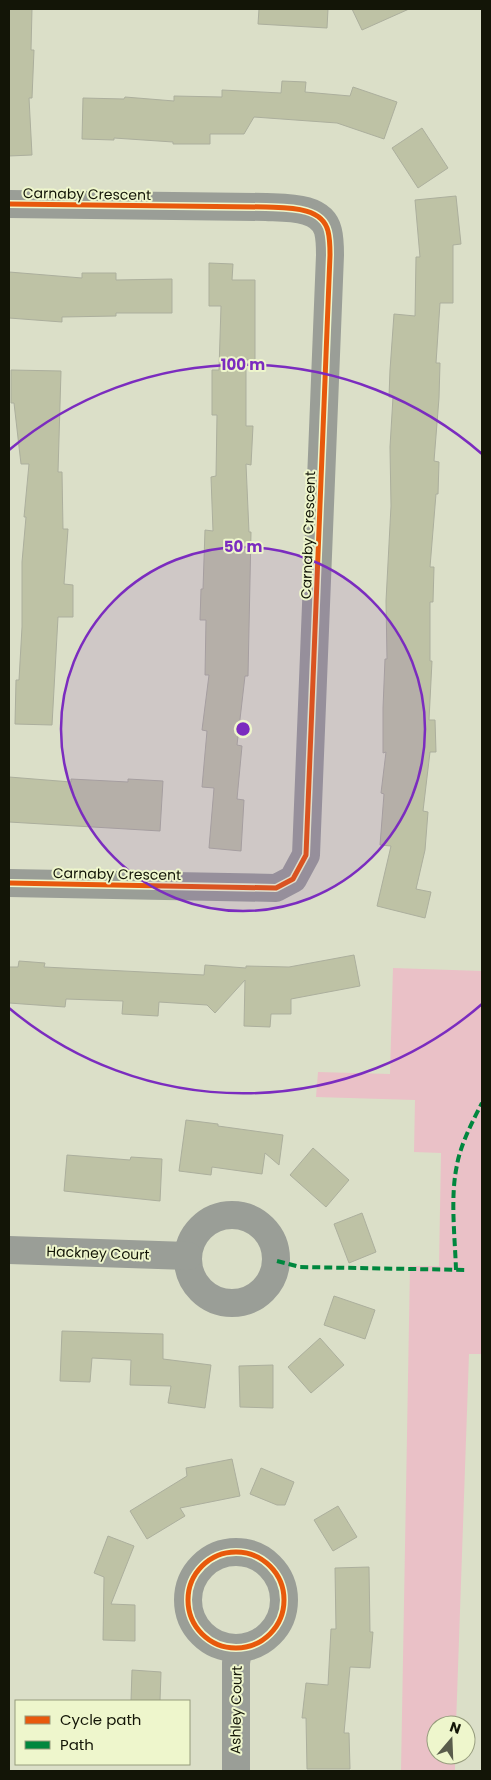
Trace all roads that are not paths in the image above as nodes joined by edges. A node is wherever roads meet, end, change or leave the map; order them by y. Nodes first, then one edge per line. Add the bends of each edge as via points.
1 (9, 204) edge
2 (9, 883) edge
3 (9, 1250) edge
4 (188, 1256) dead end
5 (238, 1649) dead end
6 (236, 1771) edge

1 - 2 street, Carnaby Crescent via 300,209 318,216 328,229 330,255 306,856 293,879 276,888
3 - 4 street, Hackney Court
5 - 6 street, Ashley Court

